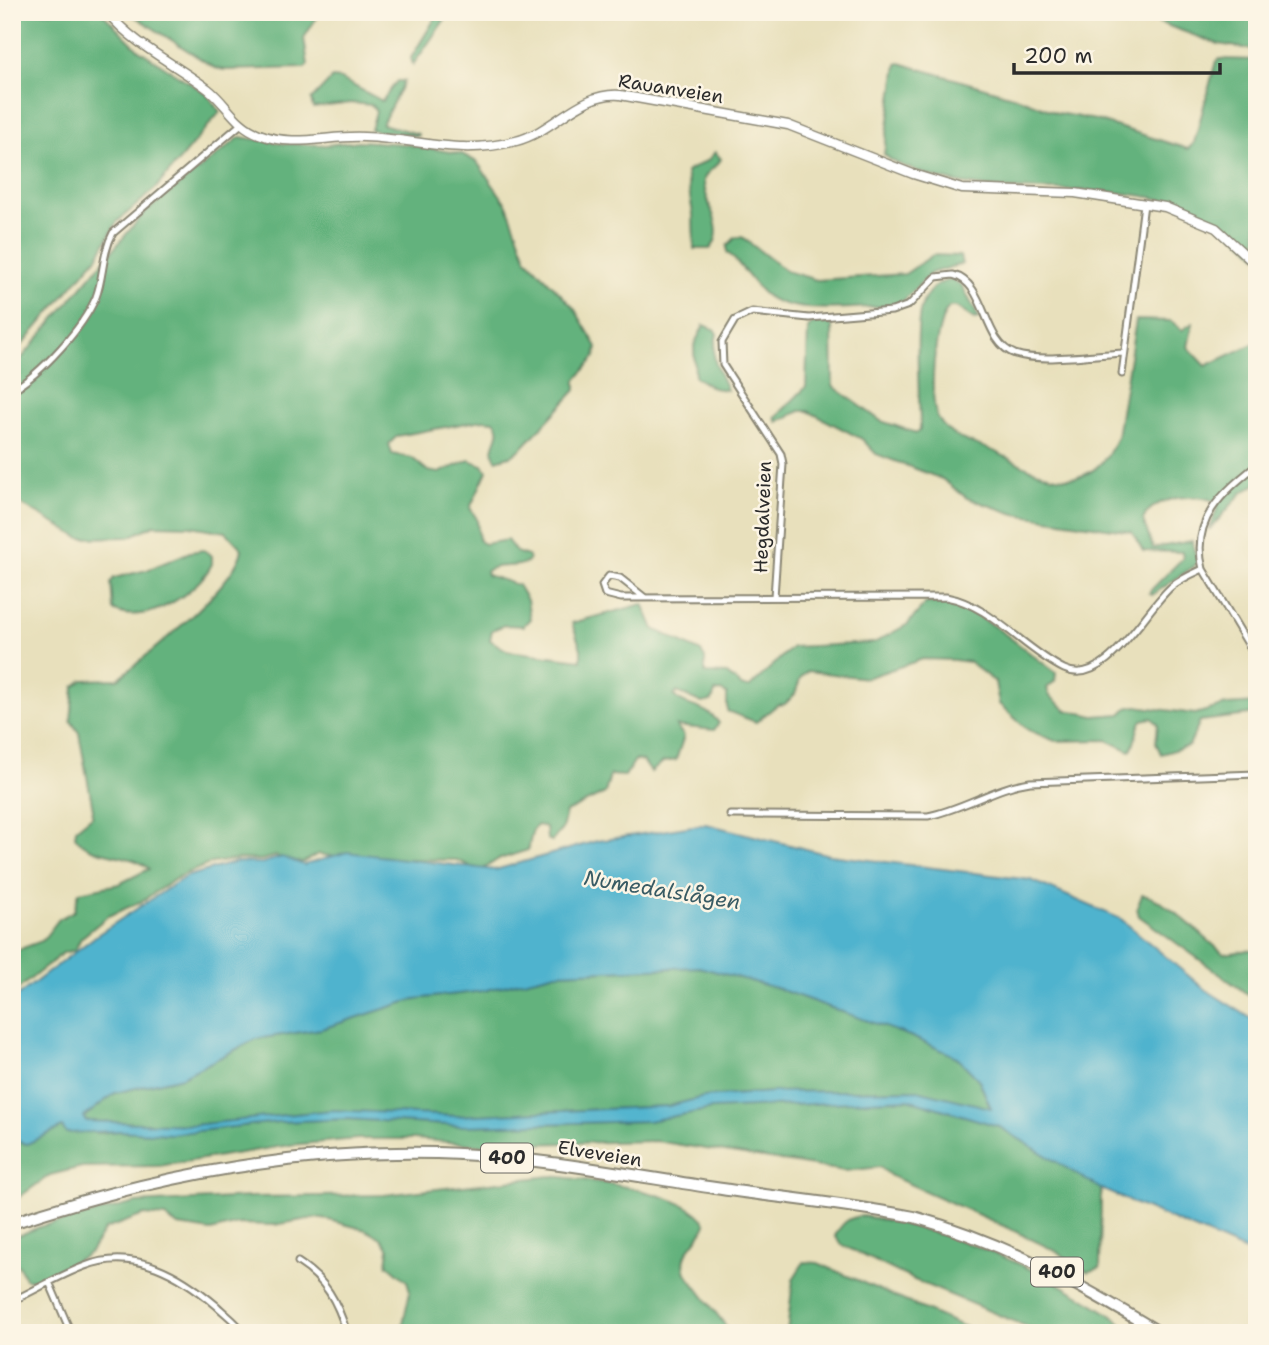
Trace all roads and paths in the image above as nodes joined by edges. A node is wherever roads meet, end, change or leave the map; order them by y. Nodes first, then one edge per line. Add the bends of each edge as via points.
1 (107, 12) edge
2 (240, 125) junction
3 (1144, 203) junction
4 (1257, 266) edge
5 (1124, 353) junction
6 (1122, 374) dead end
7 (12, 390) edge
8 (1257, 465) edge
9 (1203, 569) junction
10 (645, 597) junction
11 (774, 597) junction
12 (1257, 659) edge
13 (1257, 774) edge
14 (730, 815) dead end
15 (12, 1223) edge
16 (298, 1262) dead end
17 (50, 1284) junction
18 (12, 1301) edge
19 (71, 1333) edge
20 (244, 1333) edge
21 (347, 1333) edge
22 (1160, 1333) edge

1 - 2 main road, Rauanveien via 135,40 209,89
2 - 3 main road, Rauanveien via 286,141 359,136 472,148 529,138 587,100 603,94 620,95 788,125 962,190 1075,193
2 - 7 street via 113,233 95,300 41,371
3 - 4 main road, Rauanveien via 1207,223
3 - 5 street
5 - 6 street
5 - 11 street, Hegdalveien via 1016,354 1001,343 969,286 953,275 936,278 909,305 892,311 818,318 743,314 725,333 721,352 729,378 781,454
8 - 9 street via 1228,488 1206,518 1198,543
9 - 11 street, Hegdalveien via 1171,587 1104,665 1083,673 1064,669 957,599
9 - 12 street
10 - 10 street, Hegdalveien via 620,578 609,576 602,584 611,597
10 - 11 street, Hegdalveien
13 - 14 street via 1023,783 951,812 928,816
15 - 22 highway, Elveveien / 400 via 136,1186 291,1159 395,1152 518,1159 914,1217 1031,1258
16 - 21 street via 315,1273 336,1299
17 - 18 street
17 - 19 street
17 - 20 street via 86,1265 118,1260 146,1263 197,1289

